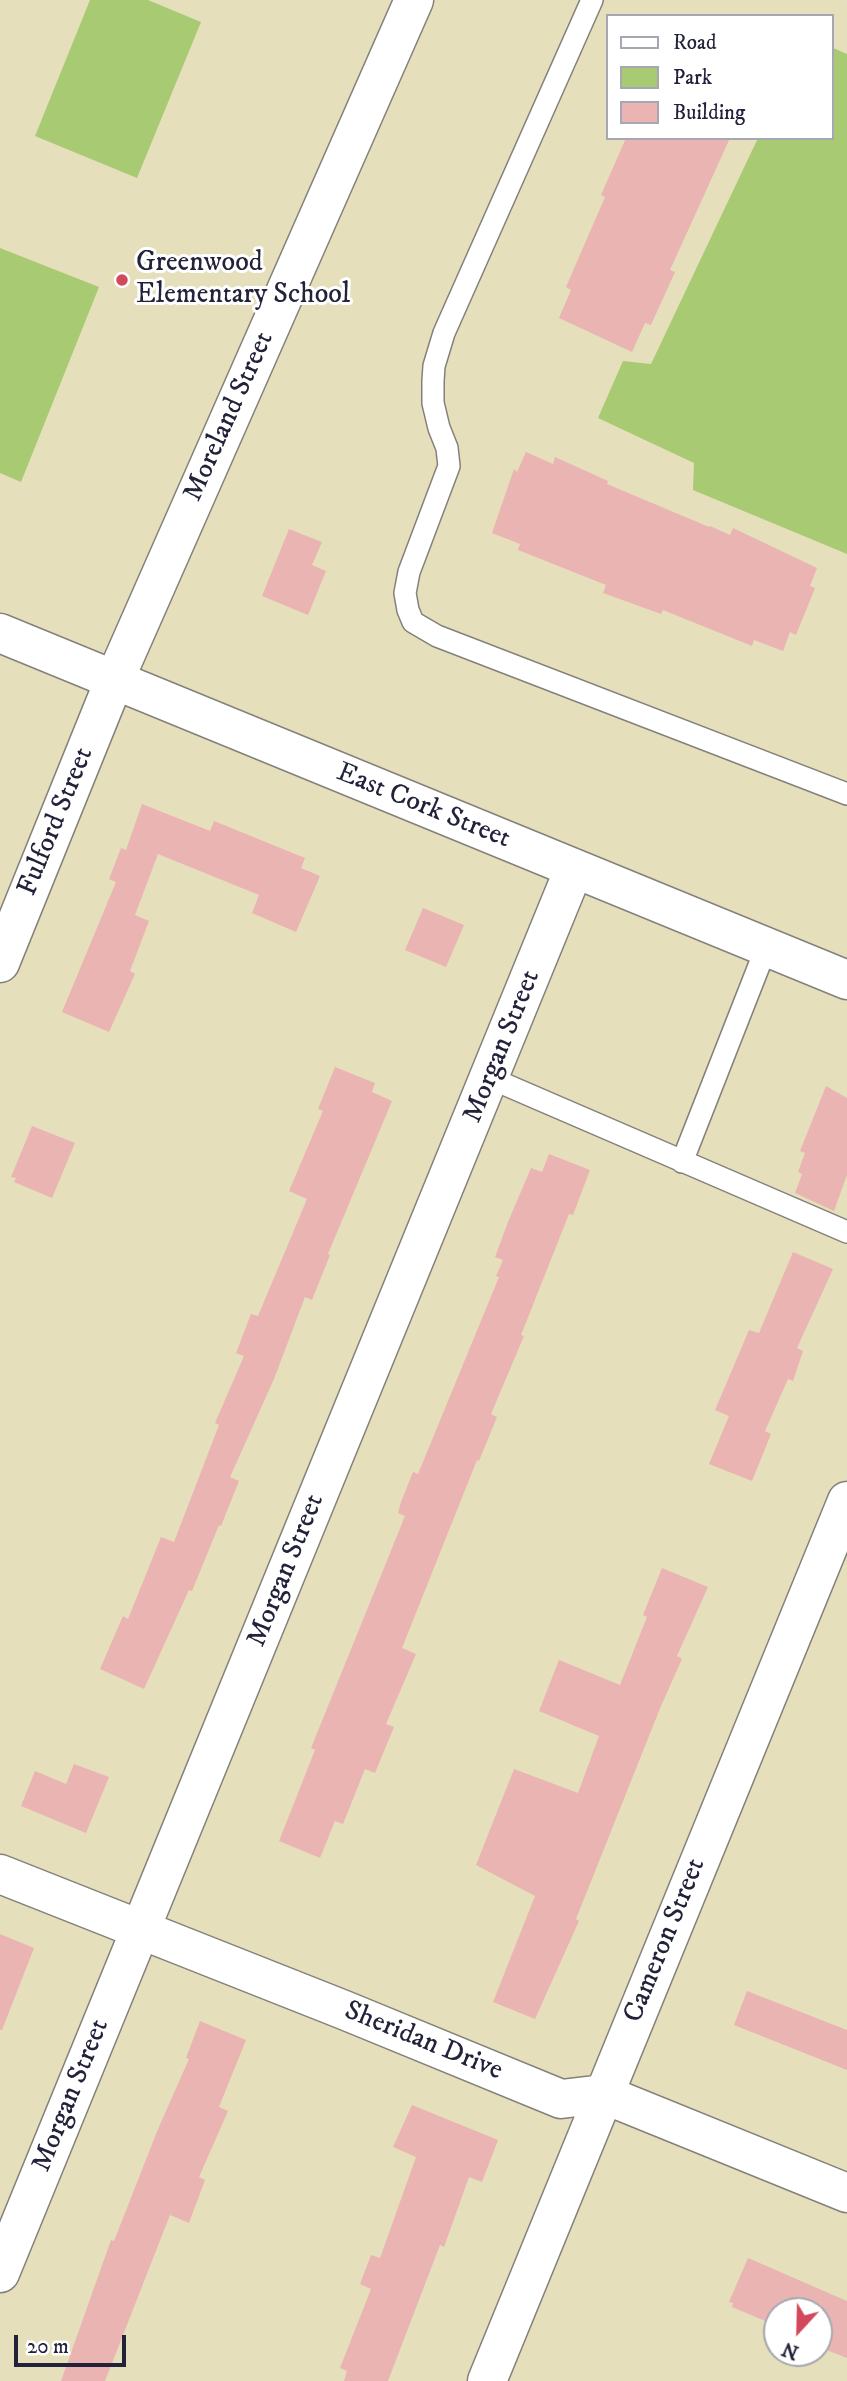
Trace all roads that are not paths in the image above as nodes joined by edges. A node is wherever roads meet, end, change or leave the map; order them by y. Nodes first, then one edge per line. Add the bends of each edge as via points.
1 (414, 0) edge
2 (592, 0) edge
3 (0, 633) edge
4 (114, 681) junction
5 (847, 794) edge
6 (575, 869) junction
7 (766, 948) junction
8 (0, 964) edge
9 (847, 980) edge
10 (490, 1078) junction
11 (682, 1161) junction
12 (847, 1232) edge
13 (847, 1501) edge
14 (833, 1574) edge
15 (0, 1874) edge
16 (140, 1930) junction
17 (603, 2094) junction
18 (847, 2193) edge
19 (0, 2273) edge
20 (487, 2381) edge

1 - 4 street, Moreland Street
2 - 5 lane via 444,333 434,366 433,402 449,466 409,572 408,610 413,622 437,636
3 - 4 street, East Cork Street
4 - 6 street, East Cork Street
4 - 8 street, Fulford Street
6 - 7 street, East Cork Street
6 - 10 street, Morgan Street
7 - 9 street, East Cork Street
7 - 11 lane
10 - 11 lane
10 - 16 street, Morgan Street
11 - 12 lane
13 - 14 street, Cameron Street
14 - 17 street, Cameron Street
15 - 16 street, Sheridan Drive
16 - 17 street, Sheridan Drive via 561,2099
16 - 19 street, Morgan Street
17 - 18 street, Sheridan Drive
17 - 20 street, Cameron Street

